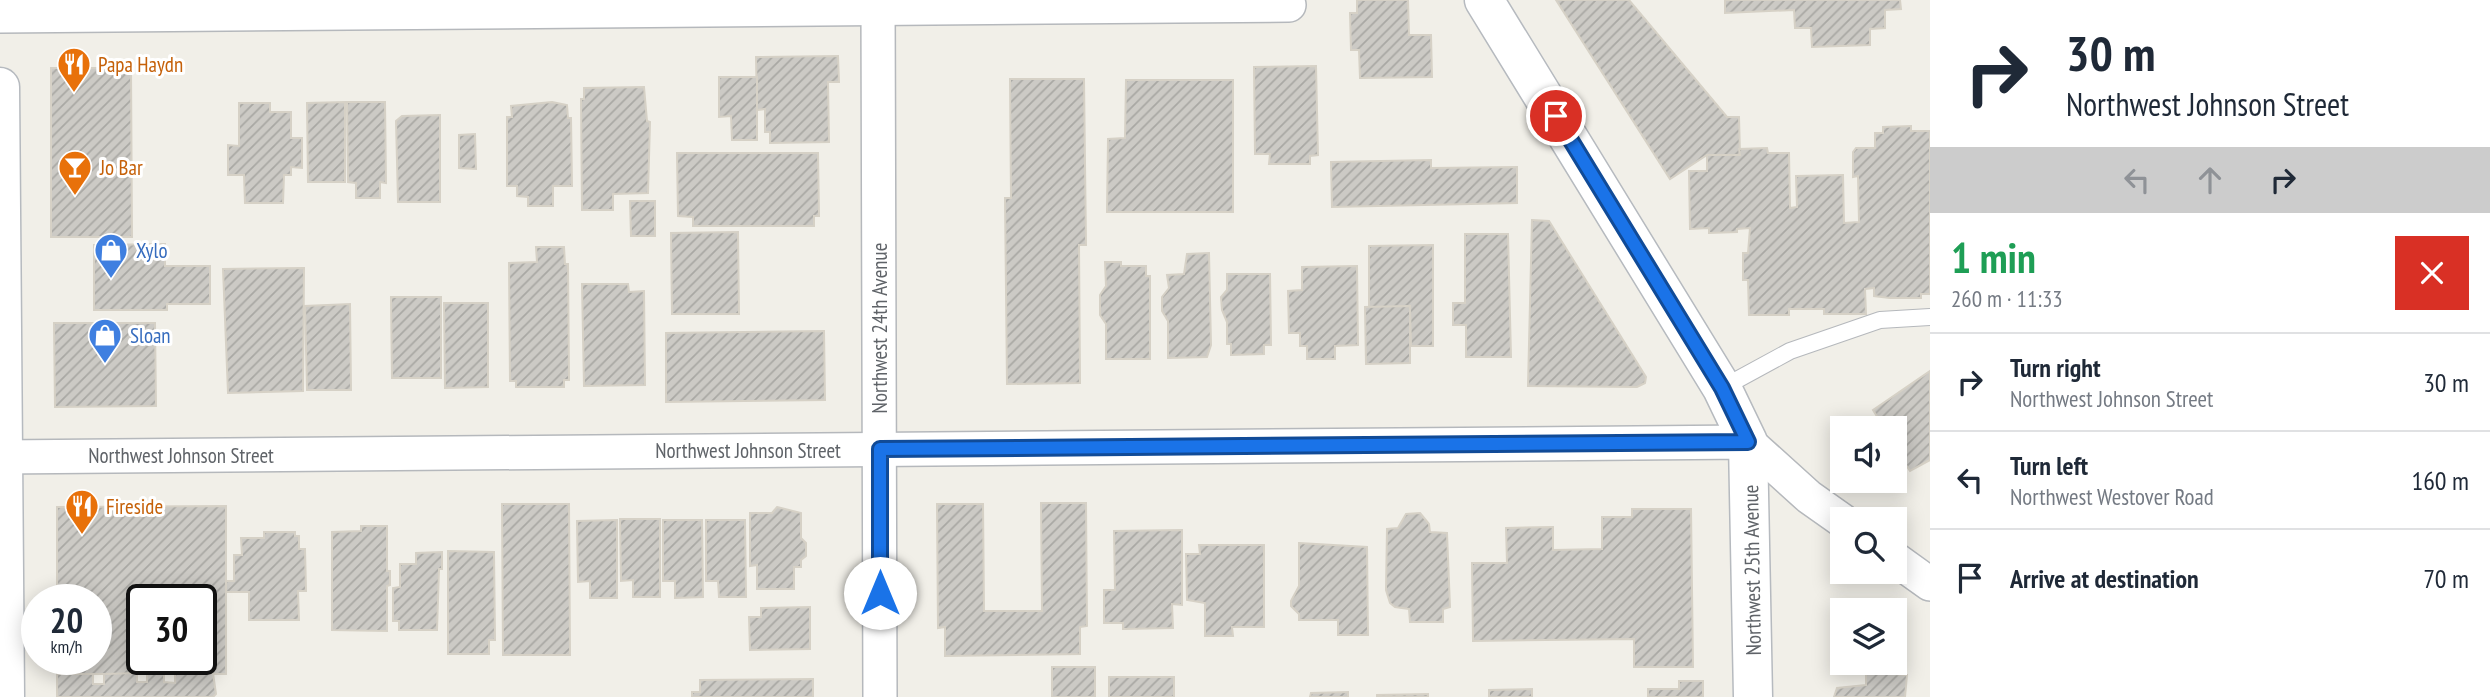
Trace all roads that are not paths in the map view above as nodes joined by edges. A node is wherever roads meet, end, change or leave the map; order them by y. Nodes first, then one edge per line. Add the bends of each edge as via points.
1 (1484, 0) edge
2 (878, 4) edge
3 (1289, 5) dead end
4 (0, 16) edge
5 (0, 87) edge
6 (1930, 317) edge
7 (1722, 388) junction
8 (1748, 442) junction
9 (880, 449) junction
10 (2, 457) edge
11 (1830, 512) edge
12 (1907, 568) edge
13 (1930, 584) edge
14 (5, 697) edge
15 (880, 697) edge
16 (1753, 697) edge

1 - 7 street
2 - 3 street
2 - 4 street
2 - 9 street, Northwest 24th Avenue
5 - 10 street
6 - 7 lane via 1880,320 1790,351
7 - 8 street
8 - 9 street, Northwest Johnson Street
8 - 11 street
8 - 16 street, Northwest 25th Avenue
9 - 10 street, Northwest Johnson Street
9 - 15 street, Northwest 24th Avenue
10 - 14 street
12 - 13 street

